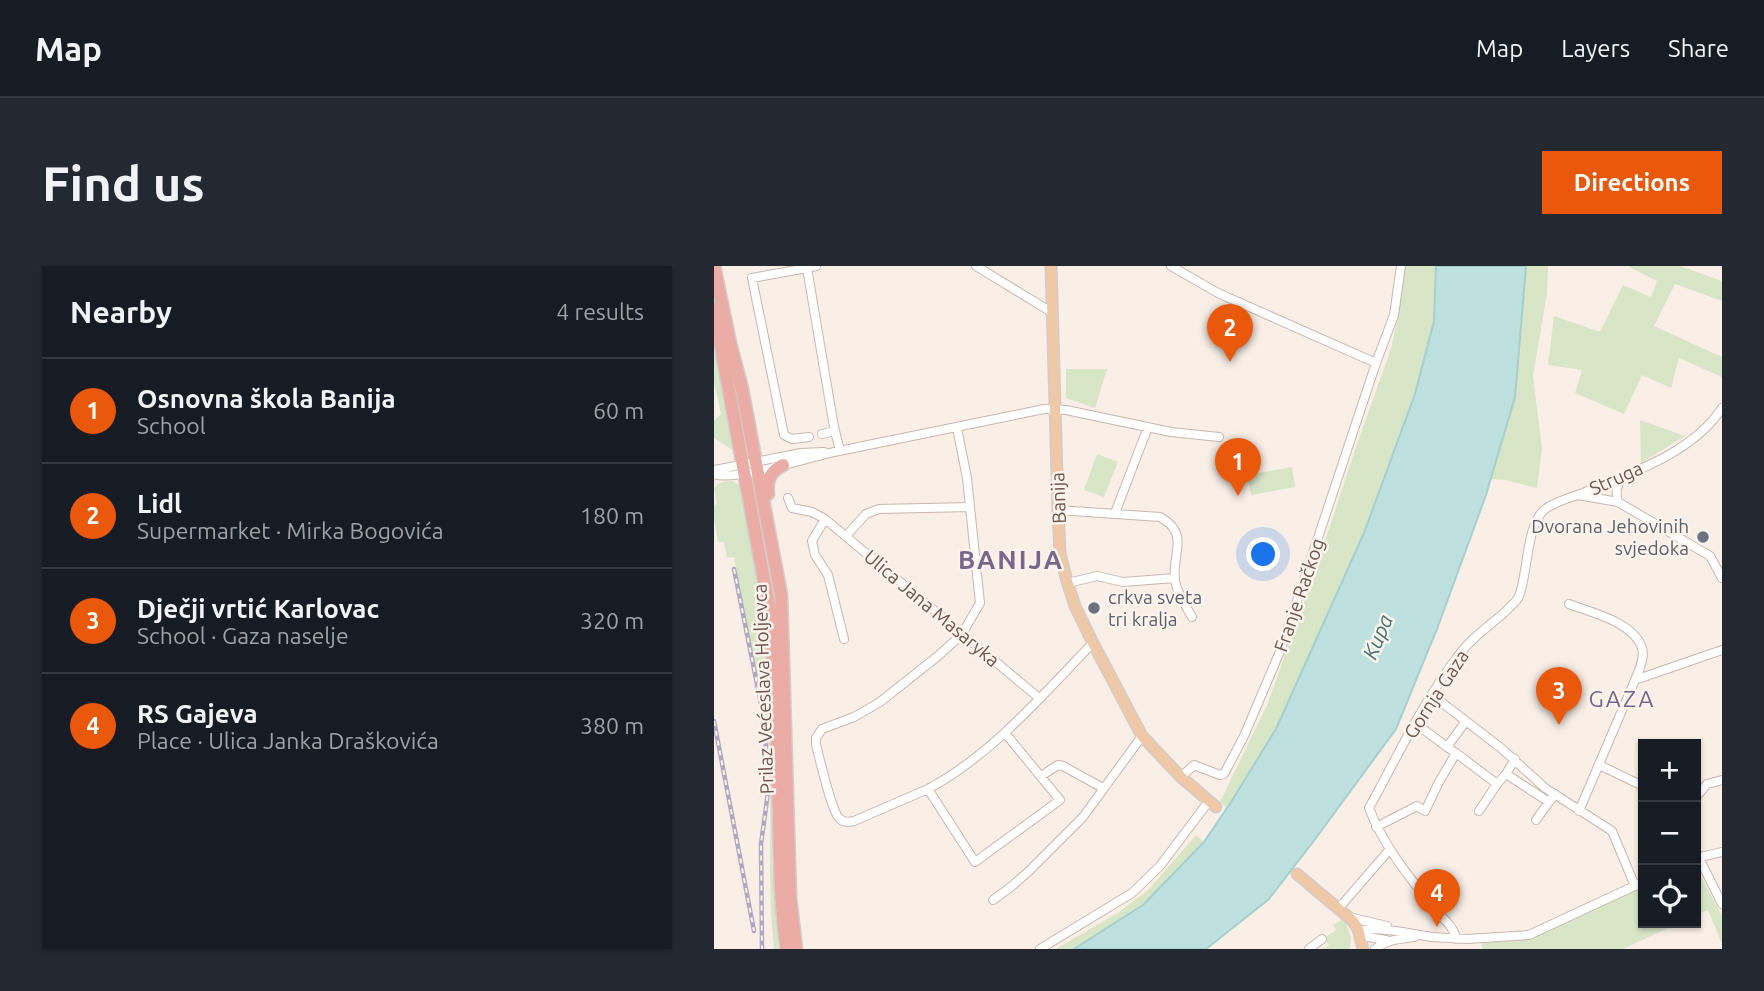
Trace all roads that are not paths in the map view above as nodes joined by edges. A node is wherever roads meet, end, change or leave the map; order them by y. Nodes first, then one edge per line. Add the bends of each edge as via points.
1 (714, 266) edge
2 (976, 266) edge
3 (1052, 266) edge
4 (1171, 266) edge
5 (1401, 266) edge
6 (811, 267) edge
7 (714, 309) edge
8 (1053, 313) junction
9 (1376, 363) junction
10 (1055, 408) junction
11 (1722, 408) edge
12 (1148, 427) junction
13 (957, 428) junction
14 (835, 431) junction
15 (822, 434) dead end
16 (809, 437) dead end
17 (1219, 437) dead end
18 (835, 452) junction
19 (783, 465) junction
20 (751, 467) junction
21 (714, 472) edge
22 (1622, 477) junction
23 (1578, 495) junction
24 (788, 498) dead end
25 (1618, 502) junction
26 (970, 507) junction
27 (1058, 510) junction
28 (1115, 513) junction
29 (767, 518) junction
30 (825, 519) junction
31 (846, 536) junction
32 (1175, 578) junction
33 (1722, 578) edge
34 (1068, 583) junction
35 (1569, 604) dead end
36 (1192, 617) dead end
37 (962, 634) junction
38 (844, 639) dead end
39 (1093, 643) junction
40 (1722, 650) edge
41 (1635, 680) junction
42 (1432, 695) junction
43 (1039, 698) junction
44 (1466, 721) junction
45 (1415, 723) junction
46 (1005, 733) junction
47 (1142, 736) junction
48 (1447, 747) junction
49 (1456, 754) junction
50 (1515, 759) junction
51 (1599, 765) junction
52 (1506, 774) junction
53 (1041, 776) junction
54 (1181, 777) junction
55 (1722, 780) edge
56 (1497, 784) junction
57 (1638, 784) edge
58 (1103, 788) junction
59 (928, 789) junction
60 (1701, 791) edge
61 (1555, 794) junction
62 (1549, 802) junction
63 (1212, 804) joint
64 (1479, 811) dead end
65 (1579, 811) junction
66 (1536, 820) dead end
67 (1376, 827) junction
68 (1390, 849) junction
69 (1722, 852) edge
70 (1701, 855) edge
71 (1701, 864) edge
72 (1297, 874) dead end
73 (1638, 882) edge
74 (1638, 884) edge
75 (993, 900) dead end
76 (1722, 904) edge
77 (1339, 908) junction
78 (1348, 917) junction
79 (1396, 930) junction
80 (1420, 936) junction
81 (1322, 939) dead end
82 (1456, 939) junction
83 (1467, 939) junction
84 (1391, 940) junction
85 (1358, 944) edge
86 (787, 949) edge
87 (796, 949) edge
88 (1040, 949) edge
89 (1309, 949) edge
90 (1375, 949) edge
91 (1468, 949) edge

1 - 20 highway, Prilaz Većeslava Holjevca via 742,389
2 - 8 street
3 - 8 main road, Banija
4 - 9 street via 1218,293
5 - 9 street via 1394,315
6 - 14 street
6 - 16 street via 752,278 784,435
7 - 20 highway, Prilaz Većeslava Holjevca
8 - 10 main road, Banija
9 - 54 street, Franje Račkog via 1281,649 1244,736 1224,774 1194,765
10 - 12 street
10 - 13 street
10 - 27 main road, Banija
11 - 22 street, Struga via 1684,447
12 - 17 street
12 - 28 street
13 - 18 street
13 - 26 street
14 - 15 street
14 - 18 street
18 - 19 street
18 - 20 street via 802,453
19 - 20 street
19 - 29 highway via 768,481 771,510
20 - 21 street via 724,477
20 - 29 highway, Prilaz Većeslava Holjevca
20 - 86 highway, Prilaz Većeslava Holjevca via 772,640
22 - 23 street, Struga
22 - 25 street
23 - 25 street, Struga
23 - 42 street, Gornja Gaza via 1542,511 1535,522 1519,598 1460,653
24 - 30 street, Ulica Jana Masaryka via 793,508
25 - 33 street, Struga via 1710,556
26 - 31 street via 879,509 866,514
26 - 37 street via 980,603
27 - 28 street
27 - 34 main road, Banija via 1060,554
28 - 32 street via 1169,522 1178,539
29 - 87 highway, Prilaz Većeslava Holjevca via 782,606
30 - 31 street, Ulica Jana Masaryka
30 - 38 street via 812,541 828,575
31 - 37 street, Ulica Jana Masaryka
32 - 34 street via 1123,582 1097,576
32 - 36 street
34 - 39 main road, Banija
35 - 41 street via 1624,625 1636,637 1643,650
37 - 43 street, Ulica Jana Masaryka
37 - 59 street via 880,702 822,729 816,738 834,809 845,822
39 - 43 street
39 - 47 main road, Banija
40 - 41 street
41 - 51 street
42 - 44 street
42 - 45 street, Gornja Gaza
43 - 46 street
44 - 48 street
44 - 50 street
45 - 48 street
45 - 67 street, Gornja Gaza via 1369,808
46 - 53 street
46 - 59 street
47 - 54 main road, Banija
47 - 58 street
48 - 49 street
49 - 56 street
49 - 67 street via 1425,811 1417,806
50 - 52 street
50 - 61 street
51 - 57 street
51 - 65 street
52 - 56 street
52 - 62 street
53 - 58 street via 1058,765
53 - 59 street via 1060,800 975,862
54 - 63 main road, Banija
55 - 60 street
56 - 64 street
58 - 75 street via 1083,817
61 - 62 street
61 - 65 street
62 - 66 street
63 - 88 street via 1132,893
65 - 73 street via 1612,831
67 - 68 street
68 - 77 street
68 - 82 street
69 - 70 street
71 - 76 street
72 - 77 main road
74 - 83 street via 1529,935
77 - 78 main road
78 - 79 street
78 - 85 main road via 1356,925
79 - 80 street
79 - 85 street via 1370,929
80 - 82 street
80 - 84 street
81 - 89 street
82 - 83 street
83 - 91 street
84 - 85 street
84 - 90 street

